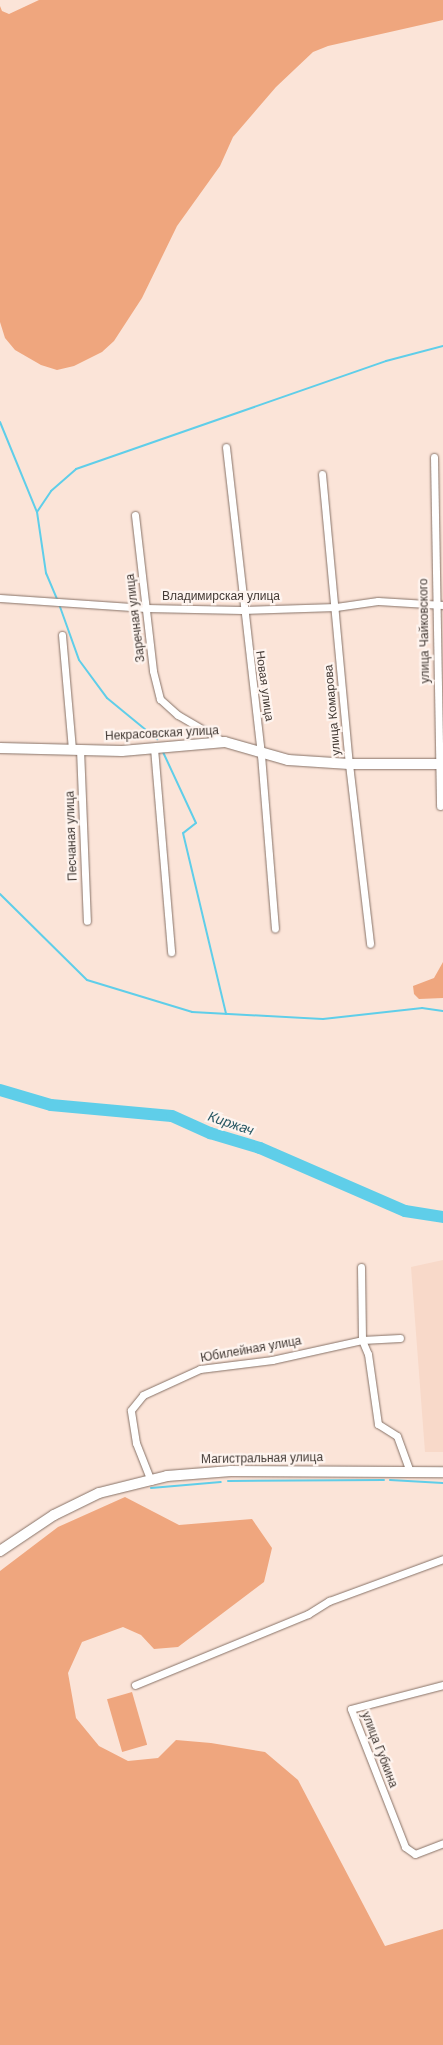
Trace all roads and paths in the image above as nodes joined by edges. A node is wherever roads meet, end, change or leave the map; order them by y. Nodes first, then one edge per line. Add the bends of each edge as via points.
1 (226, 447) dead end
2 (434, 457) dead end
3 (322, 474) dead end
4 (135, 515) dead end
5 (0, 598) edge
6 (440, 604) edge
7 (336, 607) junction
8 (146, 608) junction
9 (242, 610) junction
10 (62, 635) dead end
11 (225, 742) junction
12 (0, 748) edge
13 (154, 748) junction
14 (76, 749) junction
15 (261, 755) junction
16 (349, 764) junction
17 (441, 764) edge
18 (440, 806) dead end
19 (87, 921) dead end
20 (275, 928) dead end
21 (370, 944) dead end
22 (171, 952) dead end
23 (361, 1267) dead end
24 (400, 1338) dead end
25 (362, 1340) junction
26 (410, 1472) junction
27 (443, 1472) edge
28 (151, 1481) junction
29 (4, 1549) edge
30 (443, 1559) edge
31 (135, 1685) dead end
32 (443, 1685) edge
33 (443, 1843) edge

1 - 9 street, Новая улица
2 - 6 street, улица Чайковского
3 - 7 street, улица Комарова
4 - 8 street, Заречная улица
5 - 8 street, Владимирская улица
6 - 7 street, Владимирская улица via 378,601
6 - 17 street, улица Чайковского
7 - 9 street, Владимирская улица
7 - 16 street, улица Комарова
8 - 9 street, Владимирская улица
8 - 11 street, Заречная улица via 160,699 178,715
9 - 15 street, Новая улица
10 - 14 street, Песчаная улица
11 - 13 main road, Некрасовская улица
11 - 15 main road, Некрасовская улица
12 - 14 main road, Некрасовская улица
13 - 14 main road, Некрасовская улица
13 - 22 street
14 - 19 street, Песчаная улица
15 - 16 main road, Некрасовская улица
15 - 20 street, Новая улица
16 - 17 main road, Некрасовская улица
16 - 21 street, улица Комарова
17 - 18 street, улица Чайковского
23 - 25 street
24 - 25 street, Юбилейная улица
25 - 26 street via 368,1354 378,1424 397,1436
25 - 28 street, Юбилейная улица via 272,1360 200,1369 143,1395 131,1410 136,1443
26 - 27 main road, Магистральная улица
26 - 28 main road, Магистральная улица via 207,1471
28 - 29 main road, Магистральная улица via 99,1493 54,1515
30 - 31 street via 329,1601 308,1614
32 - 33 street, улица Губкина via 351,1709 405,1847 415,1854

